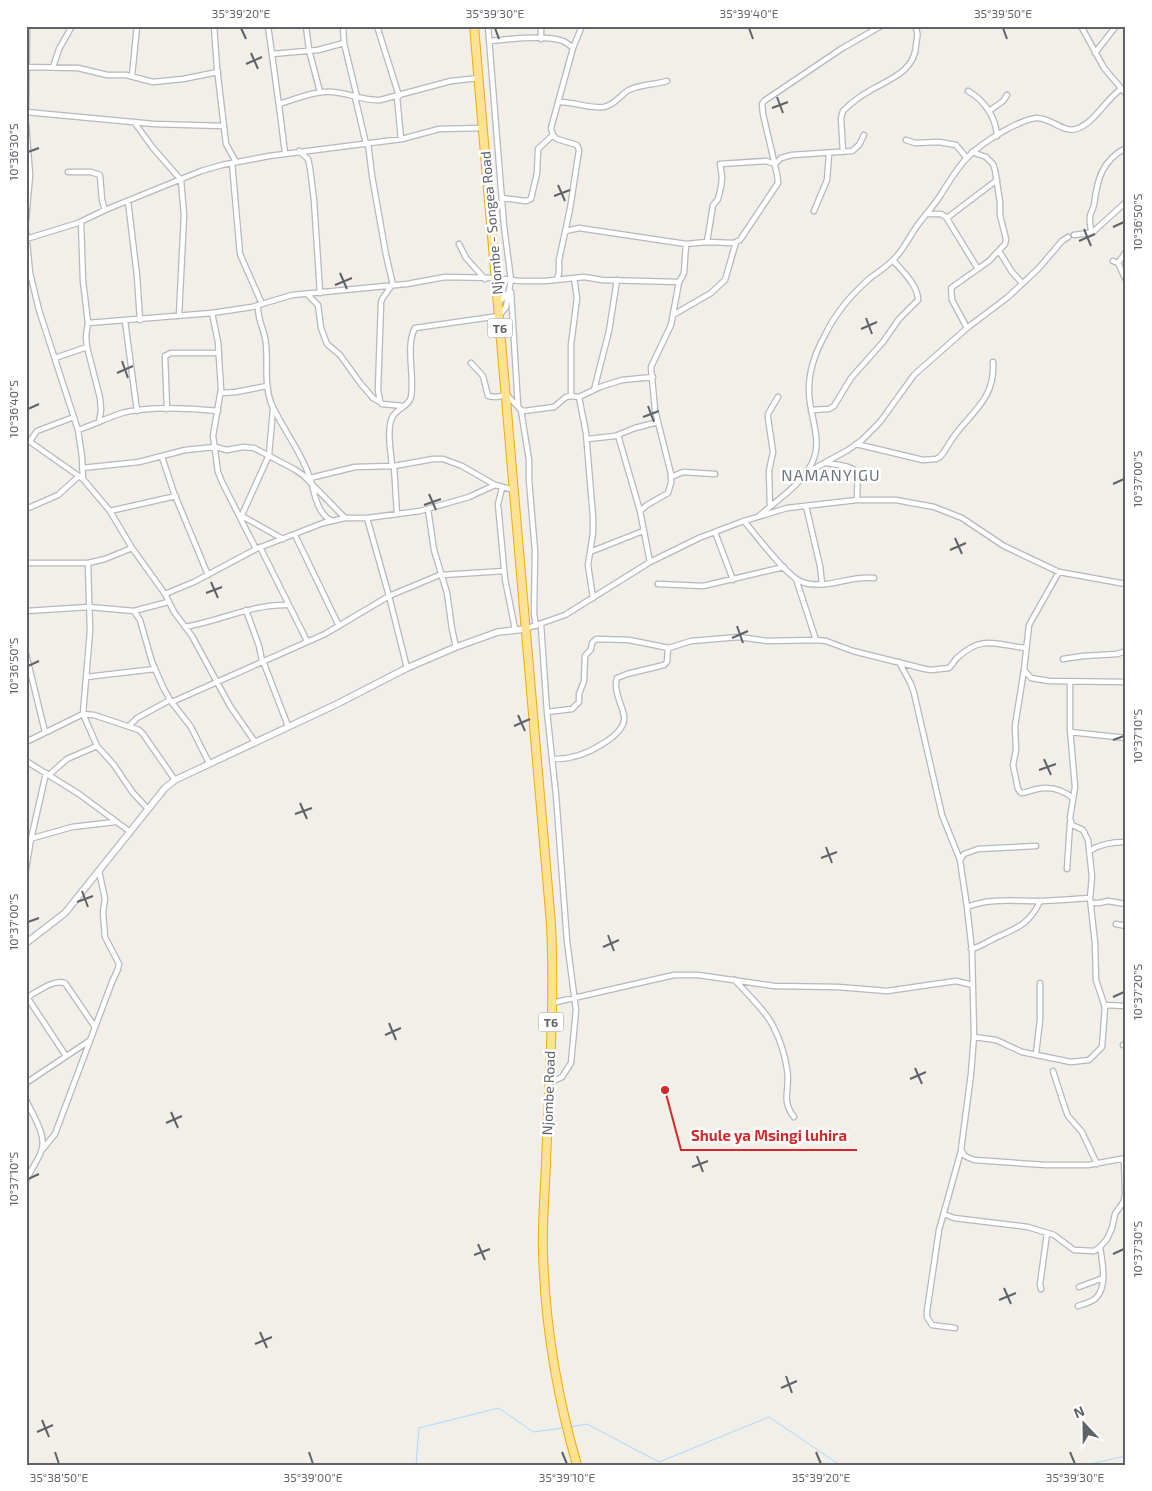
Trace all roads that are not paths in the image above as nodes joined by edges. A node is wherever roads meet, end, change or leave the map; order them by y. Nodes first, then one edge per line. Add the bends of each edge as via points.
1 (26, 26) edge
2 (72, 26) edge
3 (138, 26) edge
4 (214, 26) edge
5 (268, 26) edge
6 (306, 26) edge
7 (343, 26) edge
8 (377, 26) edge
9 (474, 26) edge
10 (488, 26) edge
11 (541, 26) edge
12 (582, 26) edge
13 (881, 26) edge
14 (916, 26) edge
15 (1081, 26) edge
16 (1116, 26) edge
17 (541, 39) junction
18 (490, 42) junction
19 (344, 44) junction
20 (573, 48) junction
21 (309, 50) junction
22 (1095, 53) junction
23 (272, 54) junction
24 (27, 67) edge
25 (53, 67) junction
26 (218, 72) junction
27 (132, 76) junction
28 (479, 78) junction
29 (667, 81) dead end
30 (1121, 89) junction
31 (968, 91) dead end
32 (320, 92) junction
33 (1126, 94) edge
34 (1007, 95) dead end
35 (356, 97) junction
36 (398, 97) junction
37 (558, 102) junction
38 (279, 104) junction
39 (989, 111) junction
40 (26, 112) edge
41 (134, 122) junction
42 (26, 124) edge
43 (224, 126) junction
44 (483, 128) junction
45 (553, 135) junction
46 (864, 135) dead end
47 (997, 136) junction
48 (401, 140) junction
49 (906, 140) dead end
50 (367, 144) junction
51 (1126, 148) edge
52 (314, 150) junction
53 (299, 152) junction
54 (843, 152) junction
55 (972, 152) junction
56 (285, 154) junction
57 (829, 154) junction
58 (966, 157) junction
59 (234, 162) junction
60 (309, 162) junction
61 (775, 164) junction
62 (68, 172) dead end
63 (181, 180) junction
64 (997, 180) junction
65 (502, 198) junction
66 (128, 201) junction
67 (1126, 202) edge
68 (105, 210) junction
69 (814, 211) dead end
70 (926, 214) junction
71 (947, 218) junction
72 (26, 220) edge
73 (81, 222) junction
74 (566, 231) junction
75 (26, 232) edge
76 (1091, 232) junction
77 (1074, 235) dead end
78 (1068, 237) dead end
79 (27, 239) edge
80 (707, 242) junction
81 (736, 242) junction
82 (459, 244) dead end
83 (686, 244) junction
84 (999, 251) junction
85 (1126, 252) edge
86 (892, 260) junction
87 (1112, 261) dead end
88 (1118, 263) junction
89 (978, 269) junction
90 (486, 278) junction
91 (496, 278) junction
92 (574, 278) junction
93 (557, 279) junction
94 (511, 280) junction
95 (617, 280) junction
96 (1126, 280) edge
97 (679, 282) junction
98 (1022, 283) junction
99 (393, 285) junction
100 (510, 289) junction
101 (320, 293) junction
102 (307, 294) junction
103 (498, 302) junction
104 (260, 305) junction
105 (212, 313) junction
106 (673, 314) junction
107 (179, 316) junction
108 (499, 316) junction
109 (140, 320) junction
110 (125, 321) junction
111 (88, 323) junction
112 (967, 328) junction
113 (87, 347) junction
114 (218, 354) junction
115 (55, 358) junction
116 (993, 362) dead end
117 (471, 363) dead end
118 (653, 378) junction
119 (267, 386) junction
120 (594, 390) junction
121 (221, 393) junction
122 (507, 395) junction
123 (571, 396) junction
124 (579, 397) junction
125 (778, 397) dead end
126 (382, 404) junction
127 (404, 406) junction
128 (273, 408) junction
129 (167, 409) junction
130 (519, 409) junction
131 (811, 410) junction
132 (137, 411) junction
133 (218, 411) junction
134 (74, 417) junction
135 (99, 422) junction
136 (658, 422) junction
137 (78, 430) junction
138 (618, 435) junction
139 (587, 439) junction
140 (28, 440) edge
141 (856, 444) junction
142 (215, 446) junction
143 (269, 455) junction
144 (162, 456) junction
145 (826, 463) junction
146 (393, 466) junction
147 (82, 468) junction
148 (805, 473) junction
149 (715, 474) dead end
150 (671, 477) junction
151 (81, 478) junction
152 (310, 478) junction
153 (311, 484) junction
154 (495, 485) junction
155 (502, 488) junction
156 (514, 490) junction
157 (176, 496) junction
158 (858, 500) junction
159 (770, 506) junction
160 (806, 506) junction
161 (26, 509) edge
162 (428, 509) junction
163 (110, 511) junction
164 (640, 512) junction
165 (397, 514) junction
166 (241, 517) junction
167 (758, 517) junction
168 (345, 518) junction
169 (368, 518) junction
170 (332, 521) junction
171 (744, 521) junction
172 (643, 531) junction
173 (715, 532) junction
174 (295, 535) junction
175 (283, 538) junction
176 (132, 548) junction
177 (258, 548) junction
178 (590, 552) junction
179 (650, 562) junction
180 (26, 563) edge
181 (88, 563) junction
182 (784, 567) junction
183 (504, 571) junction
184 (1060, 572) junction
185 (208, 575) junction
186 (442, 575) junction
187 (874, 578) dead end
188 (796, 579) junction
189 (733, 580) junction
190 (658, 584) dead end
191 (822, 584) junction
192 (1126, 584) edge
193 (165, 594) junction
194 (389, 596) junction
195 (593, 598) junction
196 (168, 602) junction
197 (288, 605) junction
198 (89, 607) junction
199 (134, 610) junction
200 (246, 610) junction
201 (26, 611) edge
202 (541, 625) junction
203 (339, 626) junction
204 (536, 626) junction
205 (185, 627) junction
206 (515, 629) junction
207 (525, 629) junction
208 (816, 640) junction
209 (307, 641) junction
210 (456, 647) junction
211 (668, 648) junction
212 (1026, 648) junction
213 (1126, 651) edge
214 (26, 654) edge
215 (1063, 659) dead end
216 (262, 661) junction
217 (899, 662) junction
218 (407, 668) junction
219 (155, 669) junction
220 (1024, 670) junction
221 (86, 677) junction
222 (216, 681) junction
223 (1070, 682) junction
224 (1126, 682) edge
225 (171, 701) junction
226 (547, 712) junction
227 (83, 714) junction
228 (129, 726) junction
229 (288, 726) junction
230 (45, 732) junction
231 (1070, 732) junction
232 (1126, 738) edge
233 (26, 742) edge
234 (255, 742) junction
235 (97, 746) junction
236 (552, 759) junction
237 (26, 761) edge
238 (209, 764) junction
239 (48, 774) junction
240 (174, 780) junction
241 (1073, 798) junction
242 (148, 809) junction
243 (116, 822) junction
244 (1070, 823) junction
245 (129, 832) junction
246 (28, 840) edge
247 (1126, 842) edge
248 (1036, 846) dead end
249 (1089, 851) junction
250 (960, 860) junction
251 (26, 869) edge
252 (1068, 869) dead end
253 (99, 871) junction
254 (1040, 901) junction
255 (1090, 901) junction
256 (1126, 904) edge
257 (967, 907) junction
258 (1116, 924) dead end
259 (1126, 926) edge
260 (26, 943) edge
261 (971, 949) junction
262 (735, 980) junction
263 (1040, 983) dead end
264 (973, 985) junction
265 (27, 997) edge
266 (575, 999) junction
267 (552, 1003) junction
268 (1104, 1005) junction
269 (1126, 1006) edge
270 (95, 1027) junction
271 (974, 1038) junction
272 (90, 1040) junction
273 (1036, 1054) junction
274 (66, 1056) junction
275 (1053, 1071) dead end
276 (26, 1083) edge
277 (548, 1083) junction
278 (26, 1100) edge
279 (794, 1117) dead end
280 (42, 1150) junction
281 (961, 1150) junction
282 (1125, 1158) edge
283 (1097, 1164) junction
284 (26, 1181) edge
285 (944, 1214) junction
286 (1048, 1233) junction
287 (1100, 1247) junction
288 (1102, 1278) junction
289 (1079, 1287) dead end
290 (1041, 1289) dead end
291 (1078, 1306) dead end
292 (955, 1328) dead end
293 (578, 1465) edge

1 - 24 street
2 - 25 street
3 - 27 street
4 - 26 street
5 - 23 street
6 - 21 street
7 - 19 street
8 - 36 street
9 - 28 highway, Njombe - Songea Road / T6
10 - 18 street
11 - 17 street
12 - 20 street
13 - 61 street via 764,101 763,114
14 - 54 street via 919,36 909,66 842,111
15 - 22 street
16 - 22 street
17 - 18 street
17 - 20 street via 566,42
18 - 65 street
19 - 21 street
19 - 35 street
20 - 37 street
21 - 23 street
21 - 32 street
22 - 30 street
23 - 38 street
24 - 25 street
24 - 40 street
25 - 27 street
26 - 27 street via 153,82
26 - 43 street
28 - 36 street via 451,81
28 - 44 highway, Njombe - Songea Road / T6
29 - 37 street via 631,89 604,107
30 - 33 street
30 - 47 street via 1086,123 1075,129 1038,118
31 - 39 street
32 - 35 street
32 - 38 street
34 - 39 street
35 - 36 street via 371,100
35 - 50 street
36 - 48 street
37 - 45 street via 551,128
38 - 56 street
39 - 47 street
40 - 41 street
41 - 43 street
41 - 63 street
42 - 72 street via 30,174
43 - 59 street via 226,144
44 - 48 street via 439,128
44 - 91 highway, Njombe - Songea Road / T6
45 - 65 street via 538,149 531,199
45 - 74 street via 577,145 579,150
46 - 54 street via 856,149
47 - 55 street
48 - 50 street
49 - 58 street via 956,145
50 - 52 street
50 - 99 street
51 - 76 street via 1110,159 1096,184 1090,217
52 - 53 street
52 - 60 street
53 - 56 street
53 - 60 street
54 - 57 street
55 - 58 street
55 - 64 street via 990,160
56 - 59 street
57 - 61 street via 786,156
57 - 69 street via 827,180
58 - 70 street
59 - 63 street
59 - 104 street via 240,254
60 - 101 street
61 - 80 street via 766,161 720,164 721,187 713,205
61 - 81 street via 776,187 743,237
62 - 68 street via 100,175
63 - 66 street
63 - 107 street via 184,239
64 - 71 street
64 - 84 street via 1006,239
65 - 94 street
66 - 68 street
66 - 109 street
67 - 76 street
68 - 73 street
70 - 71 street via 941,214
70 - 86 street
71 - 89 street
73 - 79 street
73 - 111 street
74 - 83 street via 579,228
74 - 93 street
75 - 79 street
76 - 77 street
78 - 98 street
79 - 115 street via 30,273
80 - 81 street
80 - 83 street
81 - 106 street via 725,280 711,293
82 - 90 street via 466,258
83 - 97 street via 684,274
84 - 89 street
84 - 98 street
85 - 88 street
86 - 131 street via 852,297 825,334 810,373
86 - 131 street via 911,283 918,300 851,378 834,406
87 - 88 street
88 - 96 street
89 - 112 street via 951,288 952,300
90 - 91 street
90 - 99 street via 445,277
91 - 94 street
91 - 103 highway, Njombe - Songea Road / T6
92 - 93 street
92 - 95 street
92 - 123 street via 577,298 571,344
93 - 94 street
94 - 100 street
95 - 97 street
95 - 120 street via 609,331
97 - 106 street
98 - 112 street
99 - 101 street
99 - 126 street via 382,298 380,308 378,381
100 - 103 street
100 - 108 street via 506,307
100 - 130 street
101 - 102 street
102 - 104 street via 282,297
102 - 126 street via 318,305 327,344 346,361 367,391
103 - 108 highway, Njombe - Songea Road / T6
104 - 105 street
104 - 119 street via 258,319 266,342
105 - 107 street
105 - 114 street
106 - 118 street via 666,338 651,367
107 - 109 street
108 - 122 highway, Njombe - Songea Road / T6
108 - 127 street via 416,328 410,340 411,397
109 - 110 street
110 - 111 street
110 - 132 street
111 - 113 street
112 - 141 street via 914,375 880,422
113 - 115 street
113 - 135 street via 100,398
114 - 121 street
114 - 129 street via 171,353 165,356
115 - 134 street
116 - 141 street via 993,382 988,392 940,457 923,460
117 - 122 street via 483,376 488,396
118 - 120 street via 622,380
118 - 136 street
119 - 121 street
119 - 128 street
120 - 124 street
121 - 133 street
122 - 130 street
122 - 156 highway, Njombe - Songea Road / T6
123 - 124 street
123 - 130 street via 554,407
124 - 139 street
125 - 159 street via 768,414 773,452 769,471
126 - 127 street
127 - 146 street via 394,415 390,425
128 - 143 street
128 - 152 street
129 - 132 street
129 - 133 street
130 - 204 street via 529,460
131 - 148 street via 816,428 816,452
132 - 135 street
133 - 142 street via 213,436
134 - 137 street
134 - 140 street via 37,431
135 - 137 street
136 - 138 street
136 - 150 street
137 - 147 street
138 - 139 street
138 - 164 street
139 - 178 street via 593,525
140 - 151 street
141 - 145 street
142 - 143 street via 227,450 254,448
142 - 144 street
142 - 166 street via 220,477
143 - 153 street via 294,469
143 - 166 street
144 - 147 street via 139,462
144 - 157 street
145 - 148 street
145 - 158 street via 856,470
146 - 152 street via 355,467
146 - 154 street via 443,459
146 - 165 street
147 - 151 street
148 - 159 street via 788,493
149 - 150 street via 682,472
150 - 164 street via 668,493
151 - 161 street via 58,495
151 - 163 street
152 - 153 street
153 - 168 street
153 - 170 street via 322,514
154 - 155 street
154 - 162 street
155 - 156 street
155 - 183 street via 498,504
156 - 207 highway, Njombe - Songea Road / T6
157 - 163 street
157 - 185 street
158 - 160 street
158 - 184 street via 896,500 944,510 1004,546
159 - 167 street
160 - 167 street
160 - 191 street
162 - 165 street
162 - 186 street via 436,559
163 - 176 street
164 - 172 street
165 - 169 street
166 - 175 street
166 - 177 street
167 - 171 street
168 - 169 street
168 - 170 street
169 - 194 street
170 - 174 street
171 - 173 street
171 - 182 street
172 - 178 street
172 - 179 street
173 - 179 street
173 - 189 street
174 - 175 street
174 - 203 street
175 - 177 street
176 - 181 street
176 - 193 street
177 - 185 street
177 - 197 street
178 - 195 street via 588,565
179 - 195 street
180 - 181 street
181 - 198 street
182 - 188 street
182 - 189 street
183 - 186 street
183 - 206 street
184 - 192 street
184 - 212 street via 1030,625
185 - 193 street
186 - 194 street
186 - 210 street
187 - 191 street
188 - 191 street
188 - 208 street
189 - 190 street via 703,586
193 - 196 street
194 - 203 street
194 - 218 street
195 - 202 street
196 - 199 street
196 - 205 street
197 - 200 street
197 - 209 street
198 - 199 street
198 - 201 street
198 - 221 street
199 - 219 street
200 - 205 street
200 - 216 street
202 - 204 street
202 - 226 street
203 - 209 street
204 - 207 street
205 - 222 street
206 - 207 street
206 - 210 street
207 - 267 highway, Njombe Road / T6 via 551,924
208 - 211 street via 767,641 739,637 691,641
208 - 217 street
209 - 216 street
210 - 218 street
211 - 226 street via 628,640 595,639 585,656 579,702 572,709
211 - 236 street via 664,666 617,678 625,719 614,736 588,752
212 - 217 street via 984,642 956,659 951,667 931,670
212 - 220 street
213 - 215 street
214 - 230 street
216 - 222 street
216 - 229 street
217 - 250 street via 912,684 942,815
218 - 229 street
219 - 221 street
219 - 225 street
220 - 223 street via 1032,678
220 - 241 street via 1014,726 1016,750 1013,765 1019,792 1048,788
221 - 227 street
222 - 225 street
222 - 234 street
223 - 224 street
223 - 231 street
225 - 228 street via 137,718
225 - 238 street via 191,728
226 - 236 street
227 - 228 street
227 - 230 street
227 - 235 street
228 - 240 street via 143,734
229 - 234 street
230 - 233 street
231 - 232 street
231 - 241 street
234 - 238 street
235 - 239 street via 67,759
235 - 242 street
236 - 266 street
237 - 239 street
238 - 240 street
239 - 243 street
239 - 246 street
240 - 242 street
241 - 244 street
242 - 245 street
243 - 245 street
243 - 246 street via 72,827
244 - 249 street via 1086,833
244 - 252 street
245 - 253 street
246 - 251 street
247 - 249 street via 1095,846
248 - 250 street via 978,849 964,854
249 - 255 street
250 - 257 street
253 - 260 street via 65,913
253 - 270 street via 105,899 105,937 119,964
254 - 255 street
254 - 257 street via 982,902
254 - 261 street via 1034,913 1020,926
255 - 256 street
255 - 268 street via 1096,980
257 - 261 street
258 - 259 street
261 - 264 street
262 - 264 street via 774,986 887,991 956,981
262 - 266 street via 674,975
262 - 279 street via 774,1027 787,1069 785,1098
263 - 273 street
264 - 271 street
265 - 270 street via 53,984 65,983
265 - 274 street
266 - 267 street
266 - 277 street via 571,1063 562,1077
267 - 277 highway, Njombe Road / T6
268 - 269 street
268 - 273 street via 1104,1038 1094,1057 1071,1062
270 - 272 street
271 - 273 street via 996,1040 1022,1052
271 - 281 street
272 - 274 street
272 - 280 street via 55,1134
274 - 276 street
275 - 283 street via 1068,1116 1082,1132
277 - 293 highway, Njombe Road / T6 via 543,1251 548,1320 564,1415
278 - 280 street via 41,1135
280 - 284 street
281 - 283 street via 968,1158 980,1160 1046,1165
281 - 285 street
282 - 283 street
282 - 287 street via 1124,1201 1113,1218 1110,1234
285 - 286 street
285 - 292 street via 935,1247 927,1317 932,1325
286 - 287 street via 1074,1250 1094,1251
286 - 290 street
287 - 288 street via 1104,1265
288 - 289 street
288 - 291 street via 1098,1296

